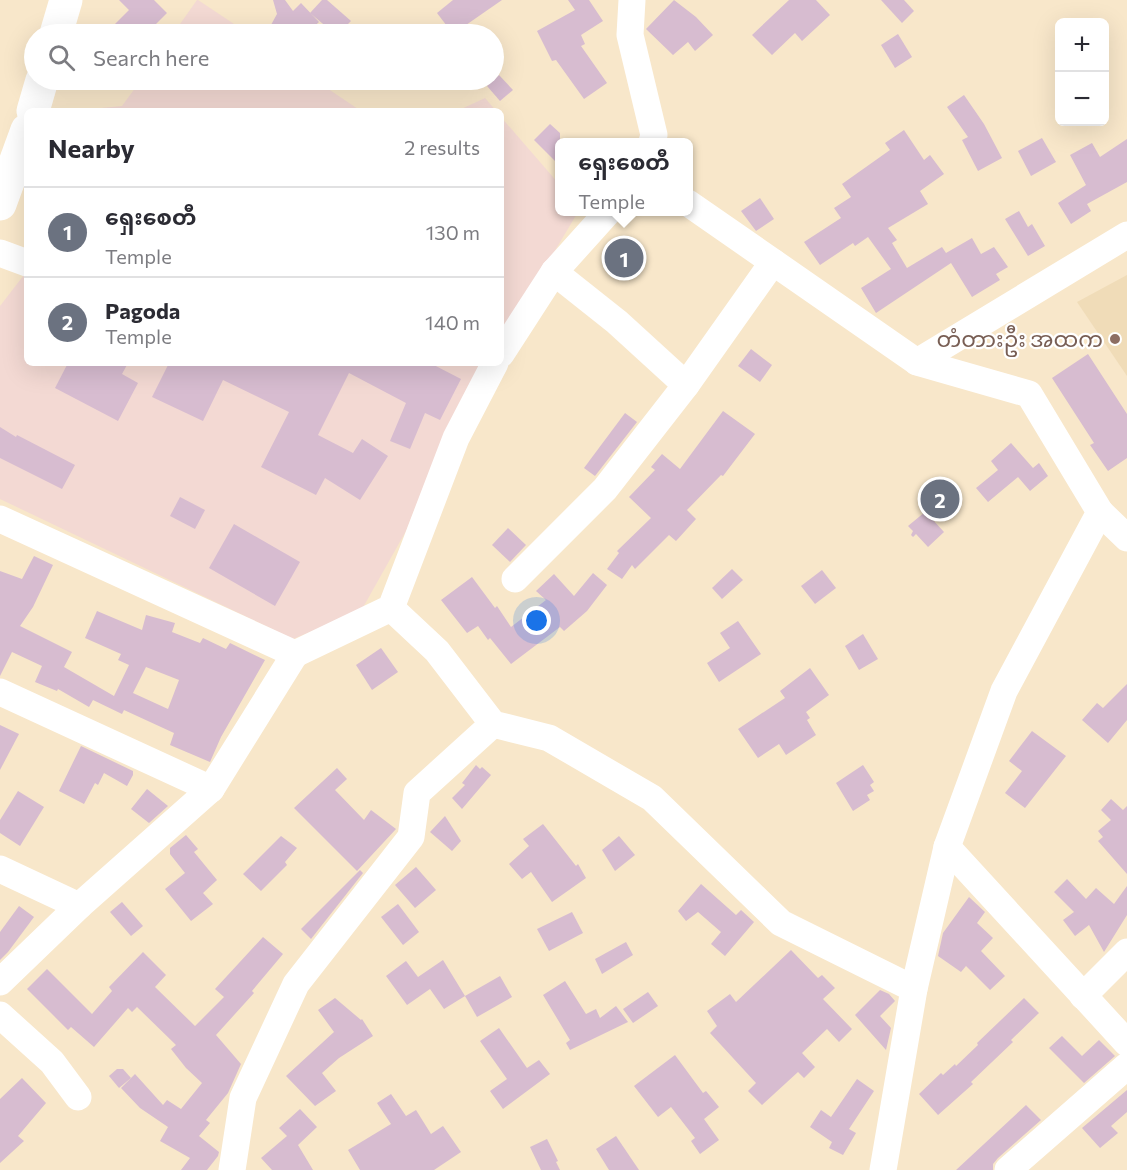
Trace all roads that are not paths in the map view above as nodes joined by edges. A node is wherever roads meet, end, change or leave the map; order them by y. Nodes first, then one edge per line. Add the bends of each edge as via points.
1 (632, 0) edge
2 (39, 90) edge
3 (34, 108) edge
4 (24, 138) edge
5 (653, 138) edge
6 (0, 204) edge
7 (693, 206) edge
8 (604, 216) edge
9 (1127, 235) edge
10 (0, 253) edge
11 (24, 262) edge
12 (773, 262) junction
13 (554, 272) junction
14 (504, 349) edge
15 (917, 362) junction
16 (493, 366) edge
17 (686, 385) junction
18 (1100, 512) junction
19 (0, 519) edge
20 (1127, 538) edge
21 (515, 579) dead end
22 (391, 608) junction
23 (295, 654) junction
24 (0, 692) edge
25 (493, 724) junction
26 (212, 789) junction
27 (947, 847) junction
28 (0, 868) edge
29 (79, 906) junction
30 (1127, 952) edge
31 (0, 982) edge
32 (914, 988) junction
33 (1083, 996) junction
34 (0, 1015) edge
35 (1127, 1043) edge
36 (1127, 1066) edge
37 (78, 1096) dead end
38 (232, 1170) edge
39 (883, 1170) edge
40 (1008, 1170) edge

1 - 5 street via 630,35
2 - 3 highway
4 - 6 highway
7 - 12 street
8 - 13 street
9 - 15 street
10 - 11 street
12 - 15 street
12 - 17 street
13 - 14 street
13 - 17 street
15 - 18 street via 1029,394
16 - 22 street via 456,438
17 - 21 street via 606,489
18 - 20 street
18 - 27 street via 1004,691
19 - 23 street
22 - 23 street
22 - 25 street via 437,651
23 - 26 street
24 - 26 street
25 - 32 street via 549,738 652,798 780,923
25 - 38 street via 417,793 411,837 296,984 243,1098
26 - 29 street
27 - 32 street
27 - 33 street
28 - 29 street
29 - 31 street
30 - 33 street
32 - 39 street
33 - 35 street
34 - 37 street via 52,1062
36 - 40 street

